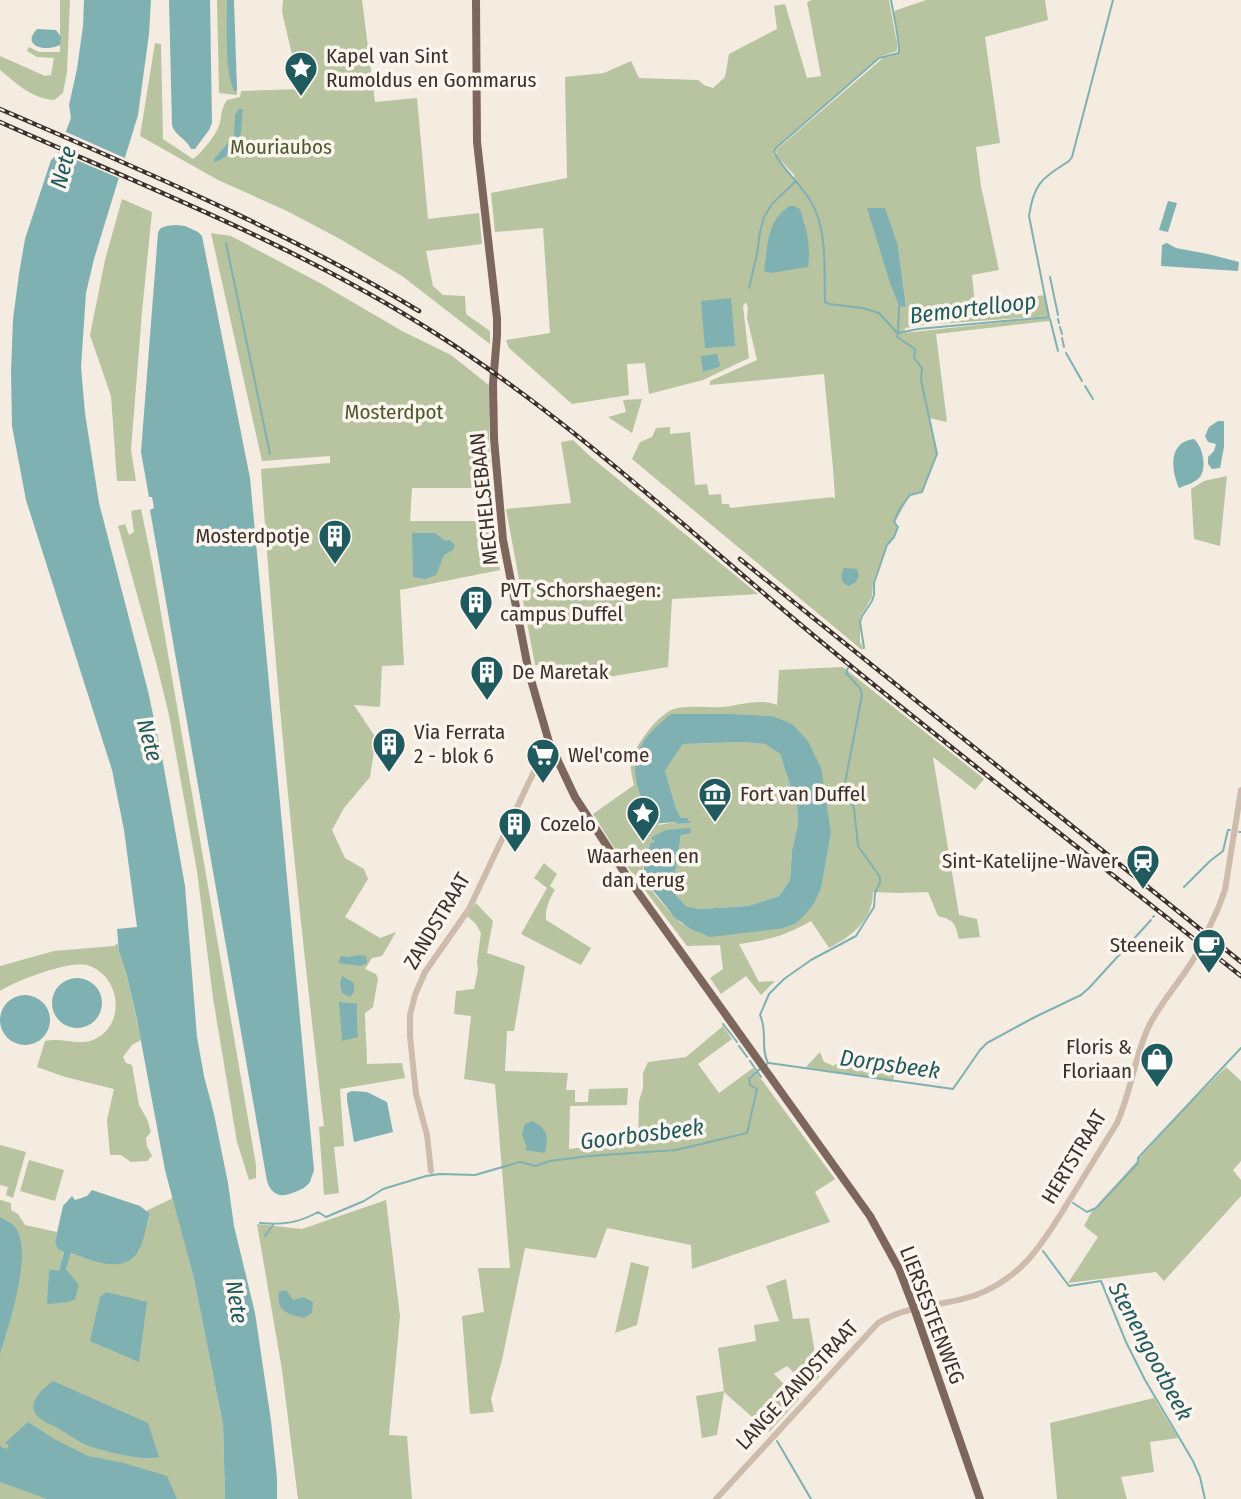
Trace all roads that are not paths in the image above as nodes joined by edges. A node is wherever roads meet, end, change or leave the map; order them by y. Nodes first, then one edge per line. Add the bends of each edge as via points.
1 (476, 0) edge
2 (549, 742) junction
3 (1241, 790) edge
4 (754, 1054) joint
5 (431, 1171) dead end
6 (914, 1308) junction
7 (716, 1499) edge
8 (980, 1499) edge

1 - 2 main road, MECHELSEBAAN via 477,142 497,314 493,383 500,513 529,673
2 - 4 main road, MECHELSEBAAN via 575,797 623,871
2 - 5 street, ZANDSTRAAT via 469,909 430,964 415,995 410,1036
3 - 6 street, HERTSTRAAT, bridge via 1226,890 1217,911 1196,954 1150,1024 1117,1123 1037,1251 1007,1278 977,1294
4 - 6 main road, LIERSESTEENWEG via 870,1216
6 - 7 street, LANGE ZANDSTRAAT via 878,1323
6 - 8 main road, LIERSESTEENWEG

